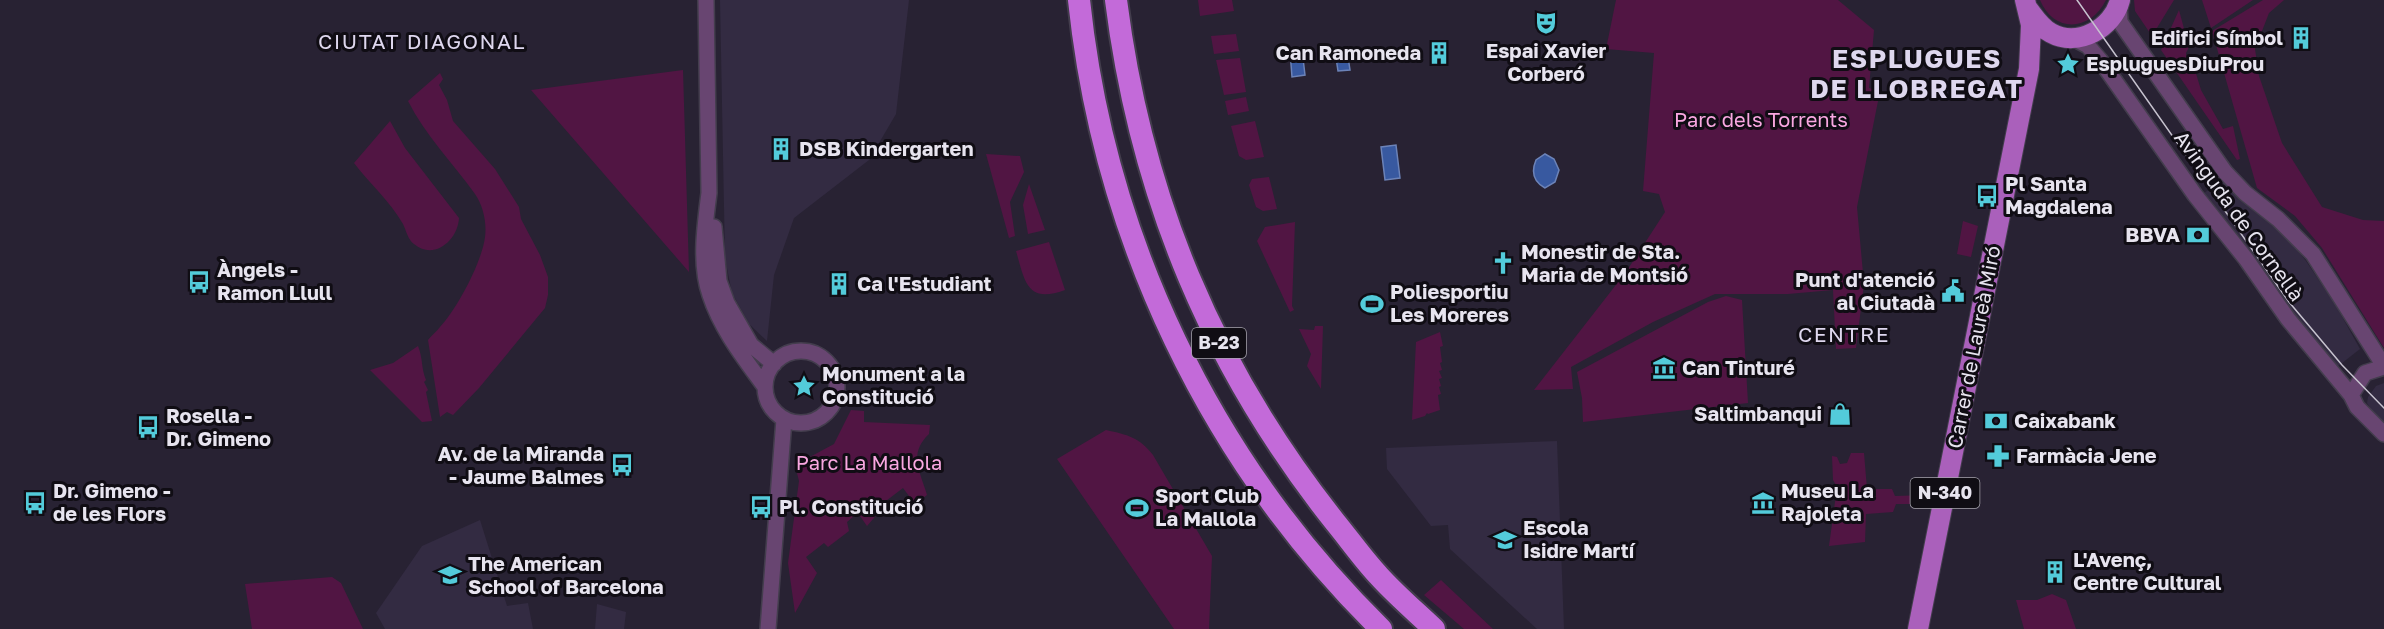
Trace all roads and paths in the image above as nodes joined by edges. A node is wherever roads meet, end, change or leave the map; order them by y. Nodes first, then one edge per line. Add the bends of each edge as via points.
1 (706, 0) edge
2 (1079, 0) edge
3 (1116, 0) edge
4 (2119, 2) edge
5 (2027, 4) edge
6 (2070, 38) junction
7 (2030, 64) junction
8 (709, 193) junction
9 (774, 363) junction
10 (2384, 366) edge
11 (765, 387) junction
12 (2351, 394) junction
13 (784, 419) junction
14 (2384, 434) edge
15 (768, 629) edge
16 (1382, 629) edge
17 (1434, 629) edge
18 (1917, 629) edge

1 - 8 street
2 - 16 highway, B-23 via 1100,131 1121,207 1160,312 1215,418 1269,500 1345,593
3 - 17 highway, B-23 via 1128,78 1156,188 1175,245 1222,352 1300,478 1378,575
4 - 6 main road via 2101,28
4 - 10 street, Avinguda de Cornellà via 2120,22 2225,172 2313,254
5 - 6 main road, Carrer de Laureà Miró / N-340 via 2047,31
5 - 7 main road, Carrer de Laureà Miró / N-340
6 - 7 main road via 2050,46
6 - 12 street, Avinguda de Cornellà via 2088,46 2288,319
7 - 18 main road, Carrer de Laureà Miró / N-340
8 - 9 street via 718,272 727,303 751,345
8 - 11 street via 705,222 709,294 724,328
9 - 11 street
9 - 13 street via 787,353 810,352 829,363 837,379 835,402 824,416 807,423
10 - 12 street, Avinguda de Cornellà via 2365,373
11 - 13 street via 771,407
12 - 14 street, Avinguda de Cornellà via 2357,407
13 - 15 street

